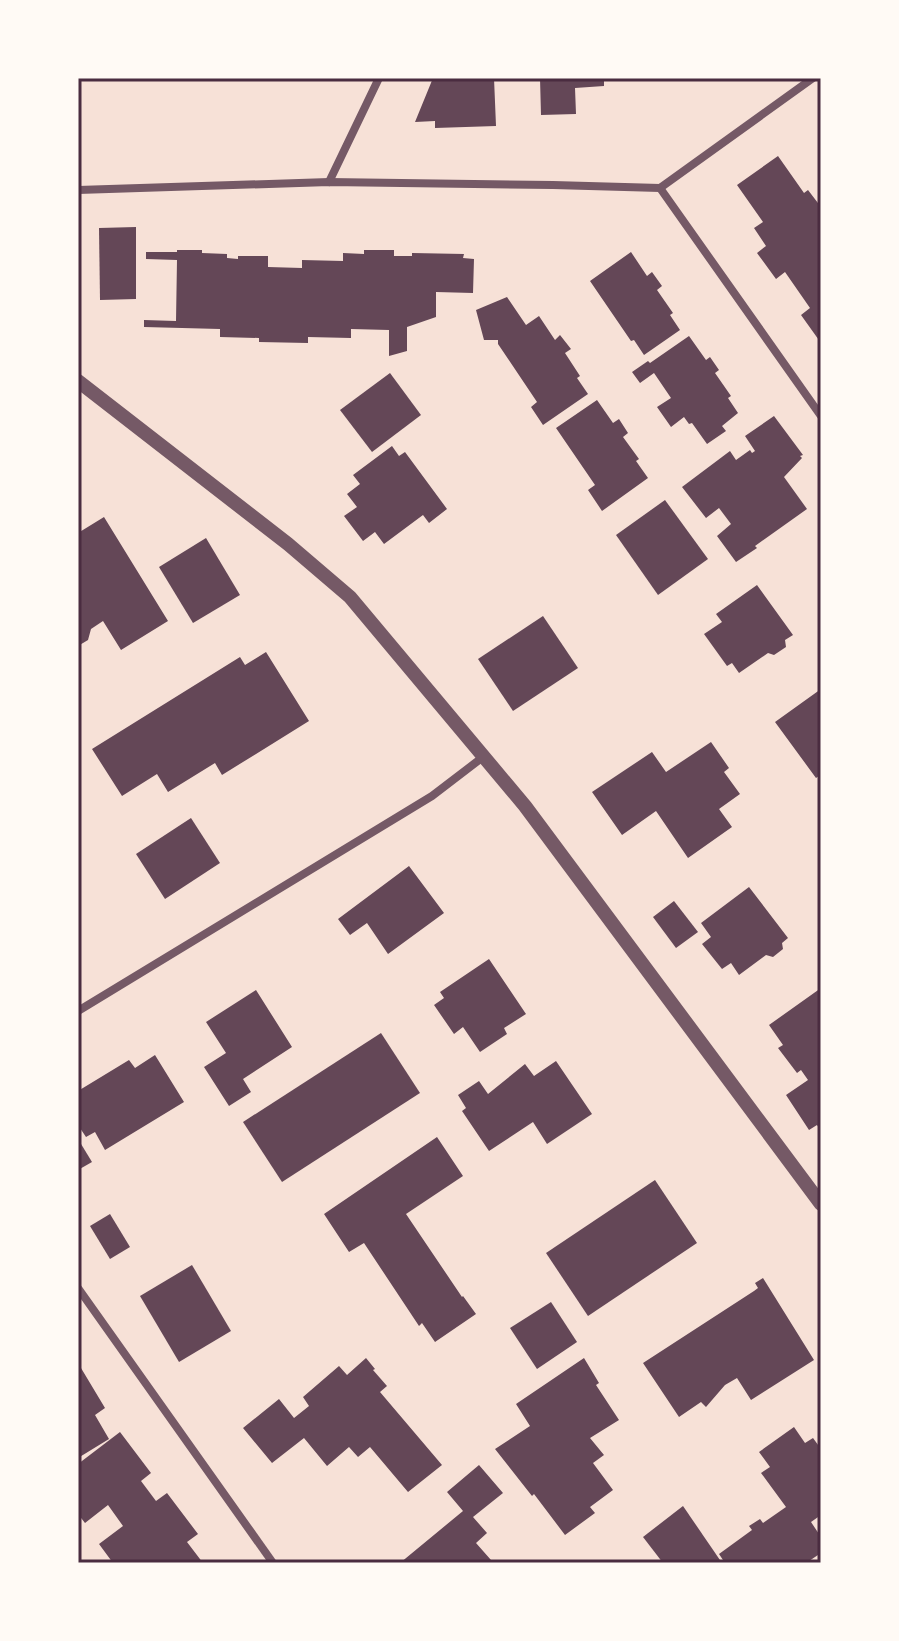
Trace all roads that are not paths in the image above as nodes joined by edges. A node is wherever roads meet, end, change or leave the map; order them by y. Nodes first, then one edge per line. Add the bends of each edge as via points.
1 (379, 78) edge
2 (813, 78) edge
3 (329, 182) junction
4 (660, 188) junction
5 (78, 190) edge
6 (78, 381) edge
7 (821, 416) edge
8 (483, 757) junction
9 (78, 1011) edge
10 (821, 1204) edge
11 (78, 1288) edge
12 (273, 1563) edge

1 - 3 street
2 - 4 street
3 - 4 street
3 - 5 street
4 - 7 street
6 - 8 street via 350,597
8 - 9 street via 432,796
8 - 10 street
11 - 12 street

